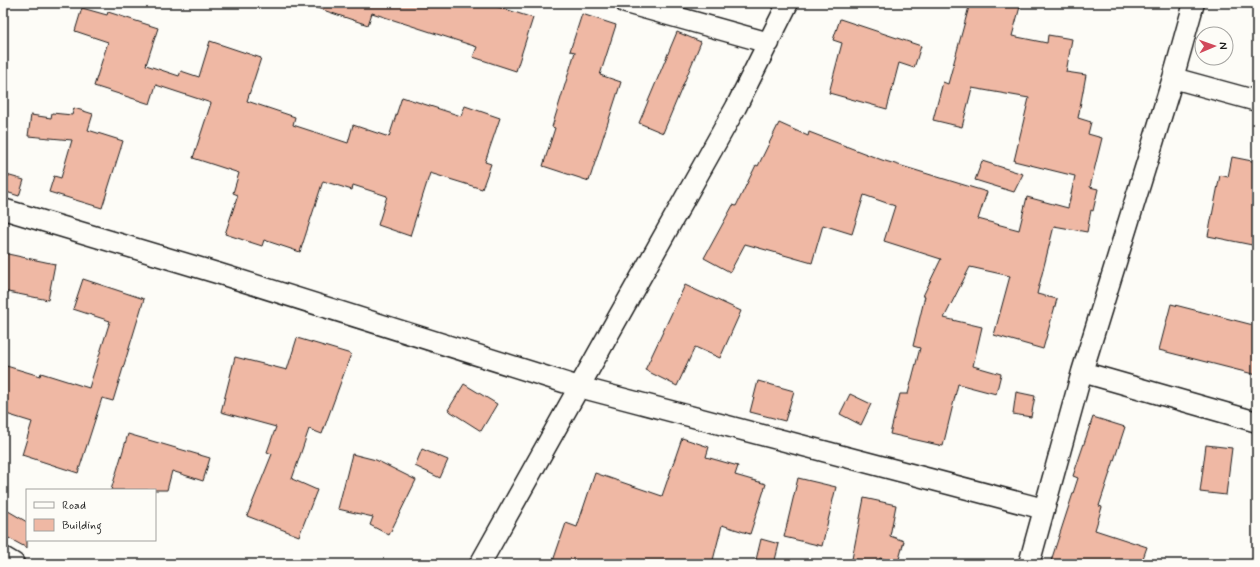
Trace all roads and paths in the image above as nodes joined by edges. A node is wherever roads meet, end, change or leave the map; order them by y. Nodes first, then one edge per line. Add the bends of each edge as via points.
1 (626, 3) edge
2 (788, 3) edge
3 (1194, 3) edge
4 (769, 43) junction
5 (1173, 78) junction
6 (1257, 101) edge
7 (3, 209) edge
8 (1082, 372) junction
9 (579, 387) junction
10 (1257, 422) edge
11 (1044, 509) junction
12 (3, 558) edge
13 (13, 564) edge
14 (480, 564) edge
15 (1029, 564) edge

1 - 4 street
2 - 4 street
3 - 5 street
4 - 9 street
5 - 6 street
5 - 8 street
7 - 9 street
8 - 10 street
8 - 11 street
9 - 11 street
9 - 14 street
11 - 15 street
12 - 13 street

